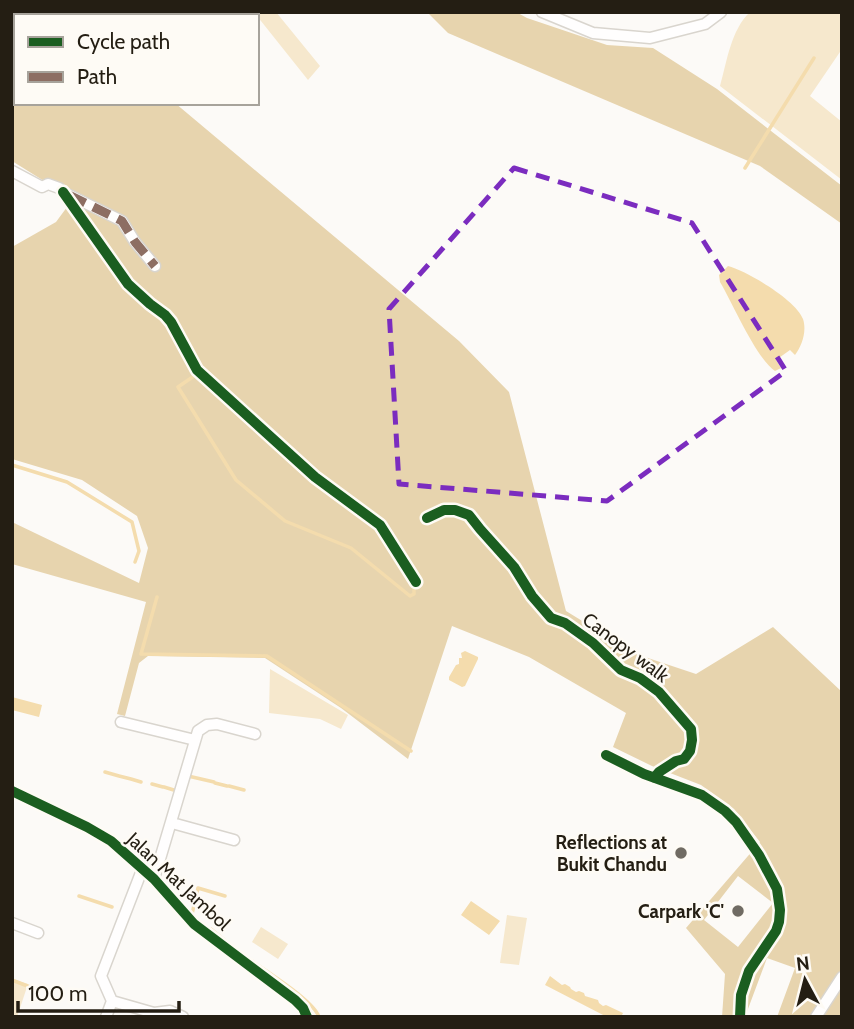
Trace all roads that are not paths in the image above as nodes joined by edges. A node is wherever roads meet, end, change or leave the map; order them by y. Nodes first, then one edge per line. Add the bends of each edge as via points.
1 (542, 12) edge
2 (720, 12) edge
3 (12, 171) edge
4 (63, 192) junction
5 (155, 266) dead end
6 (416, 582) dead end
7 (121, 722) dead end
8 (255, 734) dead end
9 (195, 740) junction
10 (606, 755) dead end
11 (12, 791) edge
12 (172, 823) junction
13 (234, 840) dead end
14 (142, 870) junction
15 (154, 879) junction
16 (12, 923) edge
17 (38, 933) dead end
18 (842, 976) edge
19 (112, 1001) junction
20 (106, 1017) edge
21 (183, 1017) edge
22 (307, 1017) edge
23 (740, 1017) edge
24 (816, 1017) edge

1 - 2 street via 593,33 650,38 705,24
3 - 4 street
4 - 5 street via 122,221
4 - 6 street via 128,284 171,322 197,370 315,477 380,525
7 - 9 street
8 - 9 street via 207,725
9 - 12 street
10 - 23 street via 702,795 725,811 759,855 777,889 779,922 749,971
11 - 14 street, Jalan Mat Jambol via 111,841
12 - 13 street
12 - 15 street
14 - 15 street, Jalan Mat Jambol
14 - 19 street via 101,976
15 - 22 street, Jalan Mat Jambol via 194,924 295,1000
16 - 17 street
18 - 24 street
19 - 20 street
19 - 21 street

